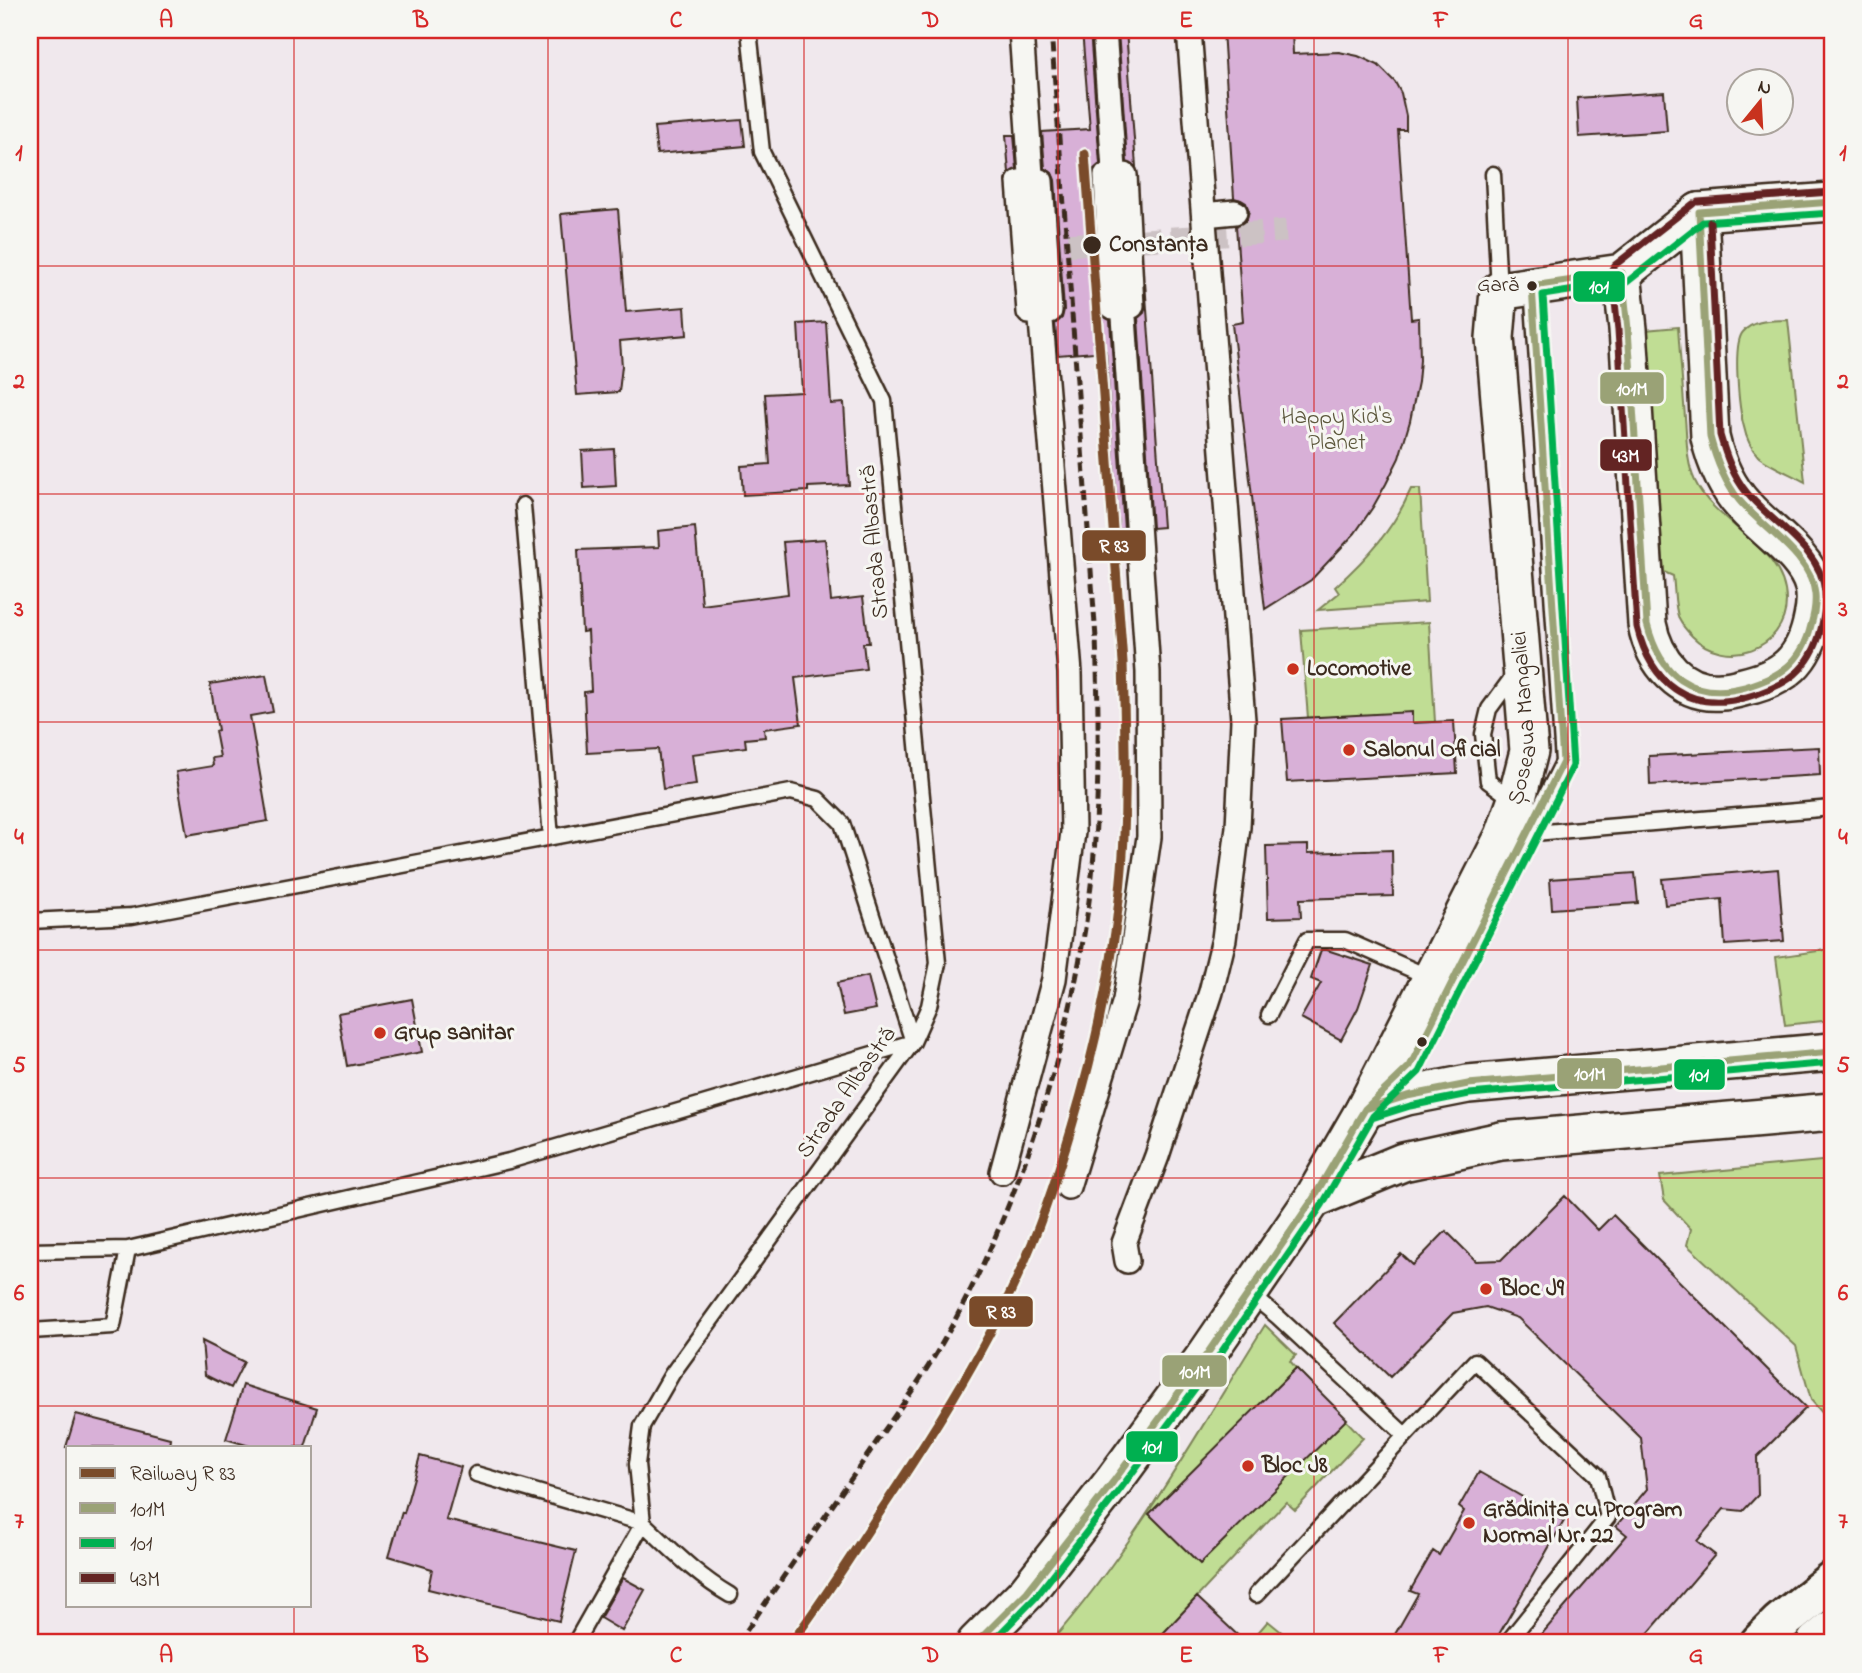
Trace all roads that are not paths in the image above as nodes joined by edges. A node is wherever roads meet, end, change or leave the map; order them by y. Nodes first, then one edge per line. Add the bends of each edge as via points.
1 (749, 30) edge
2 (1021, 30) edge
3 (1104, 30) edge
4 (1189, 30) edge
5 (1493, 174) dead end
6 (1832, 202) edge
7 (1235, 212) dead end
8 (1699, 212) junction
9 (1204, 215) junction
10 (1622, 272) junction
11 (1515, 288) junction
12 (523, 505) dead end
13 (1832, 808) edge
14 (1516, 824) junction
15 (551, 837) junction
16 (30, 921) edge
17 (1432, 978) junction
18 (1269, 1015) dead end
19 (913, 1042) junction
20 (1832, 1052) edge
21 (1365, 1109) junction
22 (1832, 1112) edge
23 (1002, 1172) dead end
24 (1068, 1187) dead end
25 (1313, 1199) junction
26 (128, 1250) junction
27 (30, 1251) edge
28 (1127, 1261) dead end
29 (1249, 1293) junction
30 (30, 1331) edge
31 (1405, 1435) junction
32 (476, 1474) dead end
33 (643, 1523) junction
34 (1832, 1581) edge
35 (730, 1595) dead end
36 (1256, 1595) dead end
37 (1832, 1630) edge
38 (575, 1643) edge
39 (976, 1643) edge
40 (1507, 1643) edge
41 (1760, 1643) edge
42 (1816, 1643) edge

1 - 19 lane, Strada Albastră via 762,152 884,401 938,963 929,1006
2 - 23 street via 1032,185 1041,181 1050,311 1040,310 1069,673 1073,832 1054,979
3 - 24 street via 1115,179 1106,176 1113,307 1123,304 1147,672 1149,837 1125,999
4 - 9 street
5 - 11 lane
6 - 8 street
7 - 9 street
8 - 10 street
8 - 10 street via 1714,456 1735,496 1793,554 1814,587 1815,609 1804,648 1792,665 1767,682 1722,692 1692,687 1665,666 1649,638
9 - 28 street via 1243,720 1238,827 1224,939 1211,992 1124,1243
10 - 11 street
11 - 14 street, Șoseaua Mangaliei via 1495,338 1529,751
11 - 14 lane via 1563,762
12 - 15 lane
13 - 14 lane
14 - 17 street, Șoseaua Mangaliei
14 - 21 lane via 1410,1066
15 - 16 lane via 132,916
15 - 19 lane via 791,792 818,799 842,823
17 - 18 lane via 1345,940 1307,940
17 - 21 street, Șoseaua Mangaliei
19 - 26 lane via 509,1161
19 - 33 lane, Strada Albastră via 672,1374 642,1426 637,1464
20 - 21 street via 1468,1084
21 - 25 street, Șoseaua Mangaliei
22 - 25 street via 1501,1141 1403,1161
25 - 29 street, Șoseaua Mangaliei
26 - 27 lane
26 - 30 lane via 113,1326
29 - 31 lane
29 - 39 street, Șoseaua Mangaliei via 1113,1482 1027,1592
31 - 36 lane
31 - 40 lane via 1475,1361 1598,1476 1608,1517
32 - 33 lane
33 - 35 lane via 683,1561
33 - 38 lane
34 - 41 main road
37 - 42 main road

